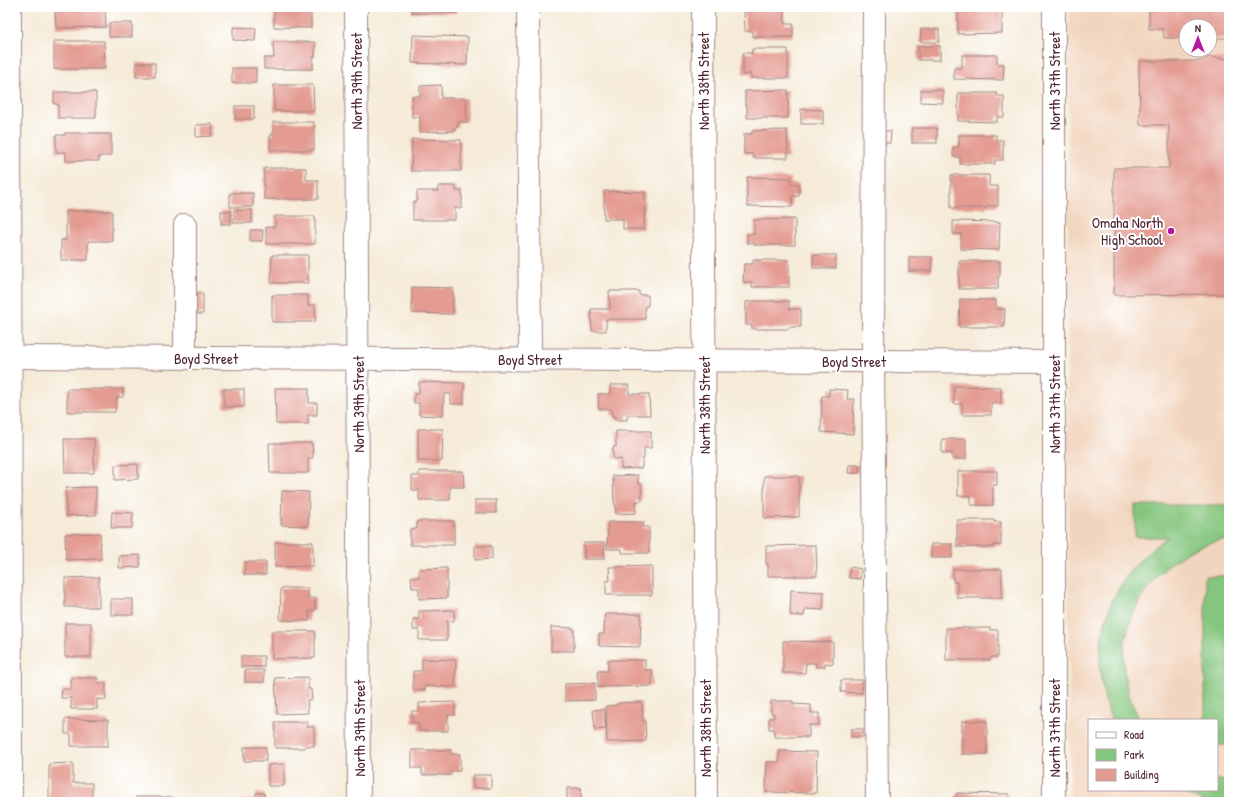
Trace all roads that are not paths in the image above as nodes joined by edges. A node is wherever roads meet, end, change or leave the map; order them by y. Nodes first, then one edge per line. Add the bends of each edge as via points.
1 (10, 7) edge
2 (356, 7) edge
3 (528, 7) edge
4 (703, 7) edge
5 (874, 7) edge
6 (1054, 7) edge
7 (185, 224) dead end
8 (9, 357) edge
9 (185, 358) junction
10 (358, 358) junction
11 (530, 359) junction
12 (704, 360) junction
13 (873, 361) junction
14 (1054, 362) junction
15 (11, 802) edge
16 (359, 802) edge
17 (706, 802) edge
18 (877, 802) edge
19 (1054, 802) edge

1 - 8 street
2 - 10 street, North 39th Street
3 - 11 street
4 - 12 street, North 38th Street
5 - 13 street
6 - 14 street, North 37th Street
7 - 9 street
8 - 9 street, Boyd Street
8 - 15 street
9 - 10 street, Boyd Street
10 - 11 street, Boyd Street
10 - 16 street, North 39th Street
11 - 12 street, Boyd Street
12 - 13 street, Boyd Street
12 - 17 street, North 38th Street
13 - 14 street, Boyd Street
13 - 18 street
14 - 19 street, North 37th Street

